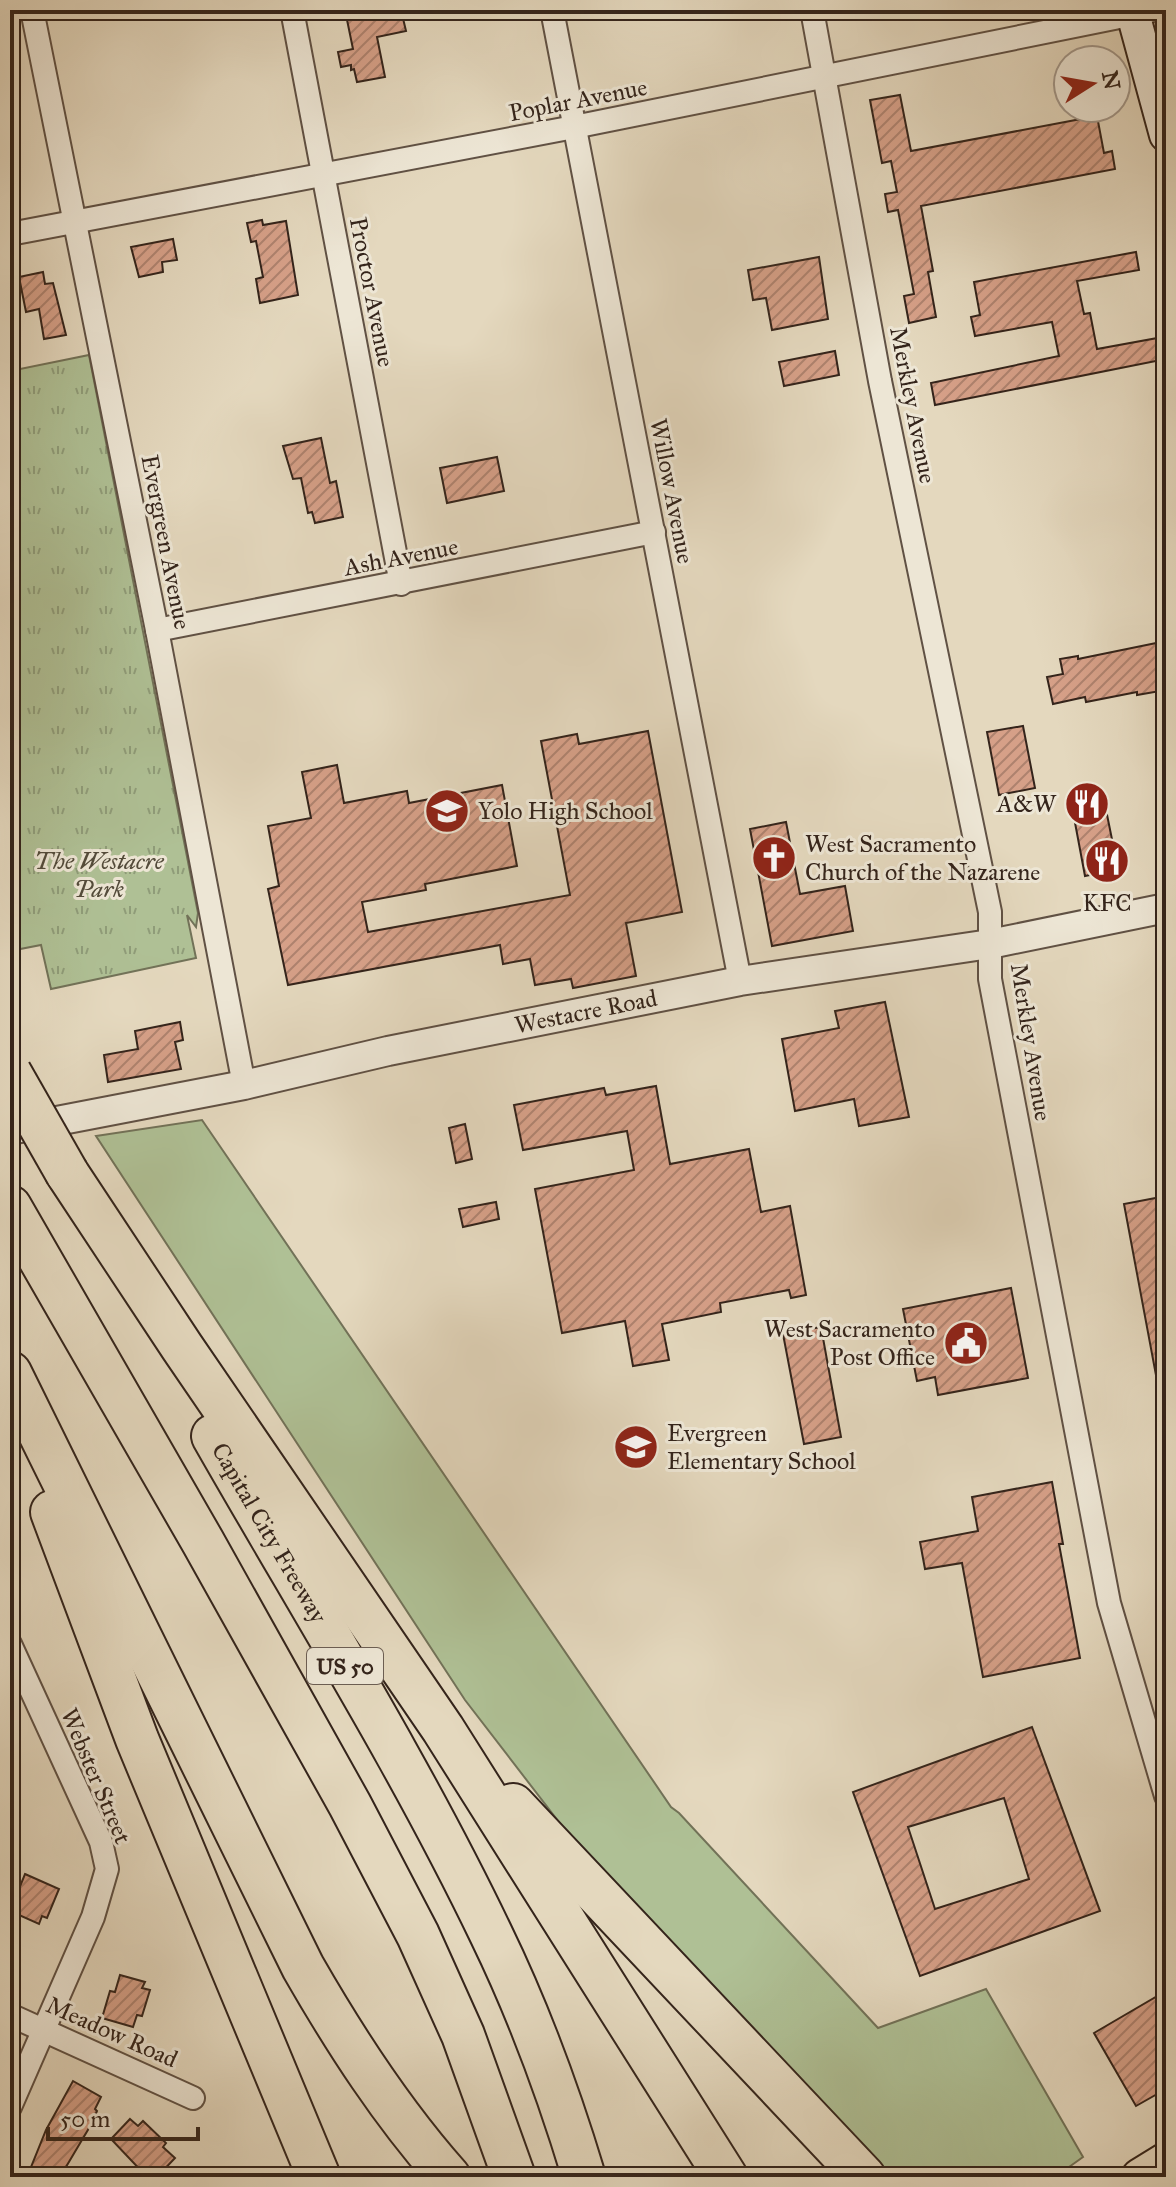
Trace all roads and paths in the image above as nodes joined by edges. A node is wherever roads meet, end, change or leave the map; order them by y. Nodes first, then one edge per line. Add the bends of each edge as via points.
1 (32, 10) edge
2 (292, 10) edge
3 (552, 10) edge
4 (812, 10) edge
5 (1140, 11) edge
6 (825, 78) junction
7 (574, 127) junction
8 (1166, 135) edge
9 (323, 174) junction
10 (75, 222) junction
11 (10, 234) edge
12 (654, 532) junction
13 (401, 584) junction
14 (157, 630) junction
15 (1166, 908) edge
16 (990, 944) junction
17 (740, 981) junction
18 (10, 1073) edge
19 (244, 1085) junction
20 (10, 1130) edge
21 (67, 1173) junction
22 (10, 1207) edge
23 (10, 1373) edge
24 (10, 1394) edge
25 (11, 1648) edge
26 (443, 1729) junction
27 (1166, 1796) edge
28 (10, 2015) edge
29 (45, 2030) junction
30 (193, 2098) dead end
31 (10, 2107) edge
32 (1166, 2161) edge
33 (319, 2177) edge
34 (449, 2177) edge
35 (514, 2177) edge
36 (584, 2177) edge
37 (726, 2177) edge
38 (864, 2177) edge
39 (1140, 2177) edge

1 - 10 street, Evergreen Avenue
2 - 9 street, Proctor Avenue
3 - 7 street, Willow Avenue
4 - 6 street, Merkley Avenue
5 - 6 street, Poplar Avenue
5 - 8 main road
6 - 7 street, Poplar Avenue
6 - 16 street, Merkley Avenue via 880,381 980,856
7 - 9 street, Poplar Avenue
7 - 12 street, Willow Avenue
9 - 10 street, Poplar Avenue
9 - 13 street, Proctor Avenue
10 - 11 street, Poplar Avenue
10 - 14 street, Evergreen Avenue
12 - 13 street, Ash Avenue
12 - 17 street, Willow Avenue
13 - 14 street, Ash Avenue
14 - 19 street, Evergreen Avenue
15 - 16 street, Westacre Road
16 - 17 street, Westacre Road
16 - 27 street, Merkley Avenue via 990,979 1109,1603
17 - 19 street, Westacre Road
18 - 21 highway, Capital City Freeway / US 50, bridge
19 - 20 street, Westacre Road
21 - 26 highway
21 - 36 highway, Capital City Freeway / US 50 via 442,1836 529,2021
22 - 35 highway, US 50 via 203,1542 418,1935 463,2035
23 - 34 highway via 303,1967 411,2134
24 - 33 highway via 137,1739
25 - 29 street, Webster Street via 101,1842 107,1869 93,1917
26 - 37 highway
26 - 38 highway
28 - 29 street, Meadow Road
29 - 30 street, Meadow Road
29 - 31 street, Webster Street
32 - 39 main road

